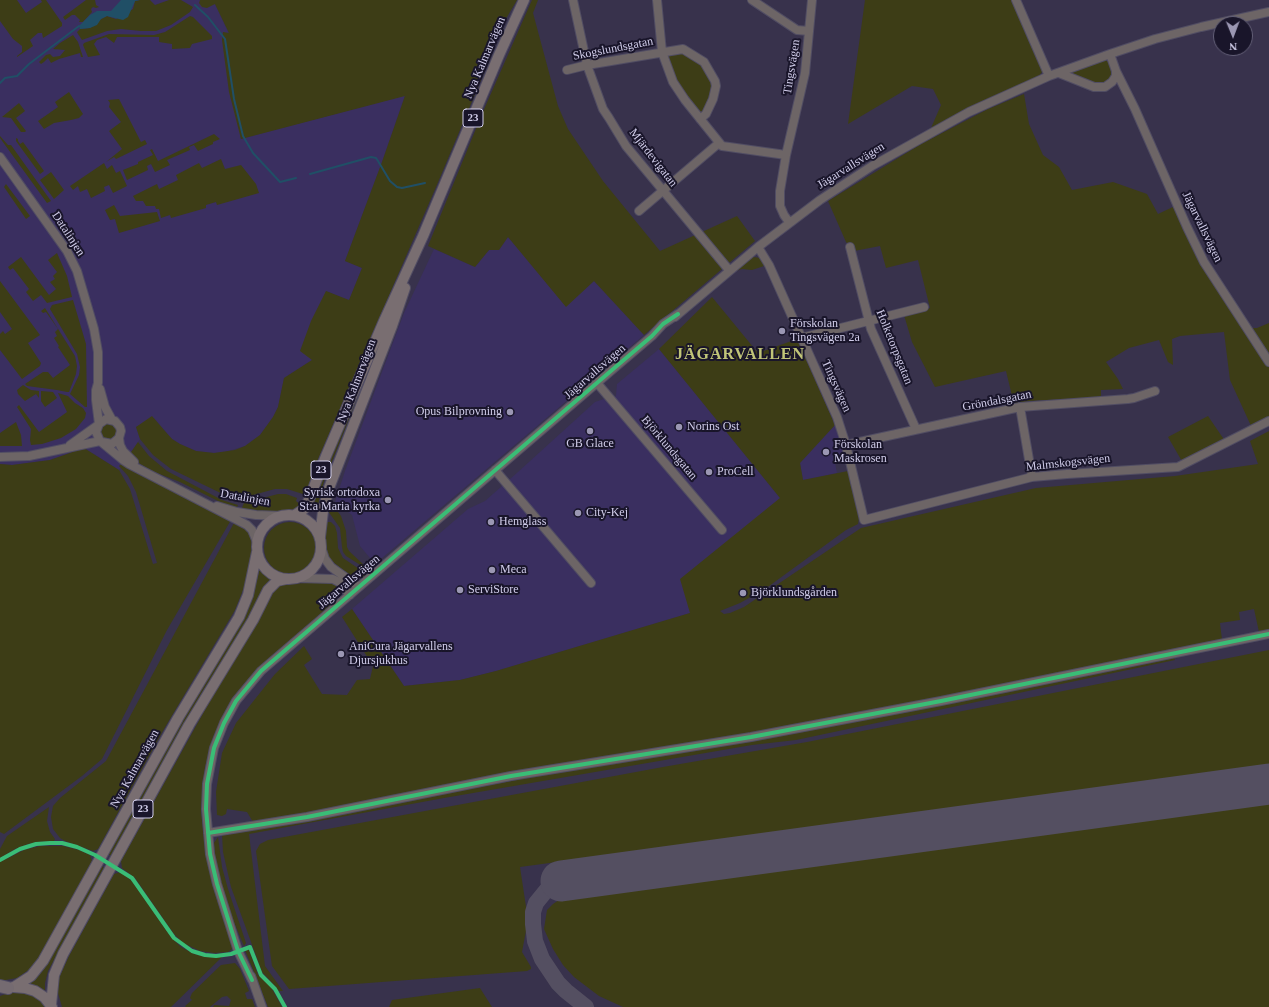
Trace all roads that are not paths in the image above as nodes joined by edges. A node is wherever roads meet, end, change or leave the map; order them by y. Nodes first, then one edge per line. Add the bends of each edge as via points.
1 (524, 0) edge
2 (573, 0) edge
3 (657, 0) edge
4 (752, 0) edge
5 (812, 0) edge
6 (1016, 0) edge
7 (1269, 12) edge
8 (809, 31) junction
9 (662, 52) junction
10 (1110, 54) junction
11 (586, 65) junction
12 (568, 70) dead end
13 (1116, 71) junction
14 (1059, 72) junction
15 (1049, 76) junction
16 (1109, 86) junction
17 (1128, 93) junction
18 (700, 120) junction
19 (719, 143) junction
20 (786, 155) junction
21 (0, 157) edge
22 (662, 191) junction
23 (639, 211) dead end
24 (789, 222) junction
25 (423, 236) junction
26 (758, 247) junction
27 (850, 247) dead end
28 (729, 270) junction
29 (924, 307) dead end
30 (868, 321) junction
31 (801, 338) junction
32 (1269, 362) edge
33 (98, 383) junction
34 (597, 383) junction
35 (1154, 391) dead end
36 (1020, 407) junction
37 (112, 420) junction
38 (1269, 421) edge
39 (98, 424) junction
40 (916, 430) junction
41 (119, 438) junction
42 (101, 442) junction
43 (846, 445) junction
44 (62, 449) junction
45 (0, 457) edge
46 (495, 470) junction
47 (147, 472) junction
48 (1032, 477) junction
49 (205, 503) junction
50 (282, 516) junction
51 (295, 516) junction
52 (864, 520) joint
53 (722, 530) dead end
54 (320, 537) junction
55 (257, 547) junction
56 (321, 547) junction
57 (296, 578) junction
58 (286, 579) junction
59 (591, 583) dead end
60 (359, 586) junction
61 (350, 595) junction
62 (1269, 634) edge
63 (208, 833) junction
64 (6, 988) edge
65 (51, 1006) edge
66 (262, 1007) edge

1 - 25 main road, Nya Kalmarvägen / 23
2 - 11 street, Mjärdevigatan
3 - 9 street
4 - 8 street, Tingsvägen via 797,30
5 - 8 street, Tingsvägen
6 - 15 street
7 - 10 street via 1155,39
8 - 20 street, Tingsvägen via 805,72
9 - 11 street, Skogslundsgatan
9 - 18 street via 672,82
9 - 18 street, Skogslundsgatan via 683,49 704,62 712,76 715,91 706,114
10 - 13 street, Jägarvallsvägen
10 - 14 street, Jägarvallsvägen
11 - 12 street, Skogslundsgatan
11 - 22 street, Mjärdevigatan via 603,109 623,144
13 - 16 street
13 - 17 street, Jägarvallsvägen
14 - 15 street, Jägarvallsvägen
14 - 16 street via 1094,87
15 - 24 street, Jägarvallsvägen via 969,112 911,144 842,185
16 - 17 street
17 - 32 street, Jägarvallsvägen via 1204,262
18 - 19 street
19 - 20 street via 722,146
19 - 22 street
20 - 24 street, Tingsvägen via 780,206
21 - 33 street, Datalinjen via 72,260 96,340
22 - 23 street
22 - 28 street, Mjärdevigatan
24 - 26 street, Jägarvallsvägen
25 - 51 main road, Nya Kalmarvägen / 23 via 384,320 308,502
25 - 54 main road, Nya Kalmarvägen / 23 via 392,326 329,488
26 - 28 street, Jägarvallsvägen
26 - 31 street, Tingsvägen via 769,265
27 - 30 street, Holketorpsgatan
28 - 34 street, Jägarvallsvägen
29 - 30 street
30 - 31 street
30 - 40 street, Holketorpsgatan
31 - 43 street, Tingsvägen via 837,417
33 - 37 street, Datalinjen
33 - 39 street, Datalinjen
34 - 46 street, Jägarvallsvägen
34 - 53 street, Björklundsgatan
35 - 36 street, Gröndalsgatan via 1128,399
36 - 40 street, Gröndalsgatan
36 - 48 street
37 - 39 street via 106,419
37 - 41 street via 120,427
38 - 48 street, Malmskogsvägen via 1178,467
39 - 42 street via 96,432
39 - 44 street
40 - 43 street, Gröndalsgatan
41 - 42 street via 112,444
41 - 47 street, Datalinjen via 127,456
42 - 44 street
42 - 47 street, Datalinjen via 123,460
43 - 52 street, Tingsvägen
44 - 45 street via 29,456
46 - 59 street
46 - 60 street, Jägarvallsvägen
47 - 49 street, Datalinjen
48 - 52 street, Malmskogsvägen
49 - 50 street, Datalinjen via 237,512
49 - 55 street, Datalinjen via 250,527
50 - 51 main road
50 - 55 main road, 23 via 275,518 263,528
51 - 54 main road via 313,525
54 - 56 main road, 23
55 - 58 main road via 260,562 267,570
55 - 64 main road, Nya Kalmarvägen / 23 via 248,595 239,617 178,718 43,961 31,976
56 - 57 main road, 23 via 316,565 307,574
56 - 60 street, Jägarvallsvägen via 331,567
57 - 58 main road, 23
57 - 61 street, Jägarvallsvägen via 333,579
58 - 65 main road, Nya Kalmarvägen / 23 via 277,581 268,590 131,830 56,969
60 - 61 street, Jägarvallsvägen
61 - 63 street, Jägarvallsvägen via 261,671 230,712 214,748 209,772 206,803
62 - 63 street via 751,737 511,776
63 - 66 street, Jägarvallsvägen via 213,870 228,920 242,949
64 - 65 main road, Nya Kalmarvägen / 23 via 35,991

